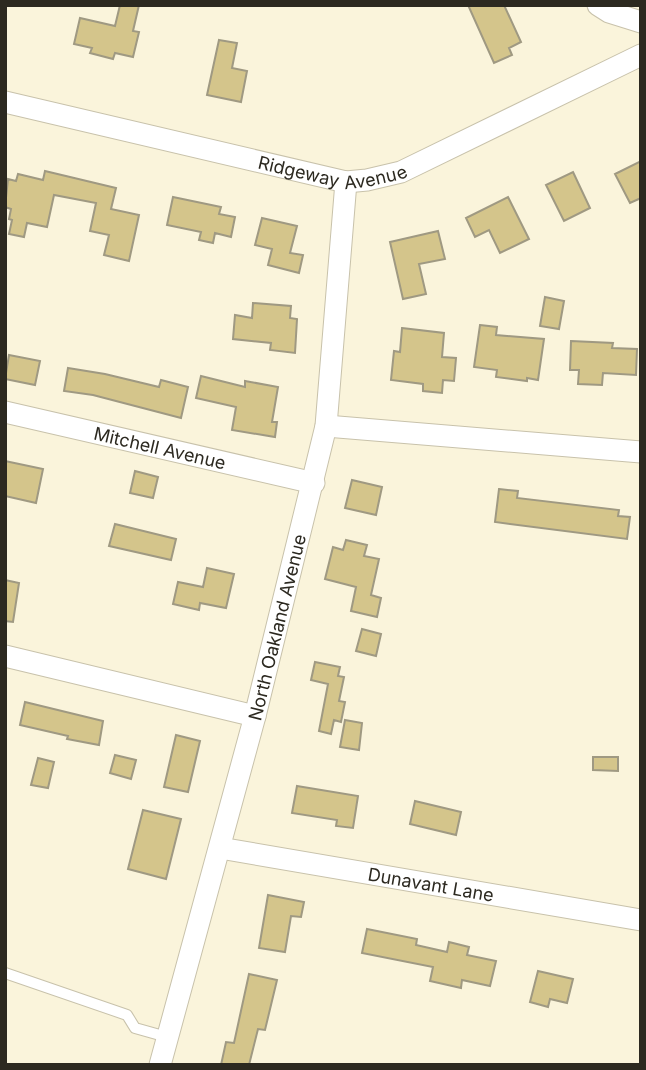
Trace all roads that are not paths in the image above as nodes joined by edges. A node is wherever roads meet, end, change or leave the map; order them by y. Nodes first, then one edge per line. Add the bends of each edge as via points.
1 (598, 5) edge
2 (641, 22) edge
3 (641, 55) edge
4 (5, 102) edge
5 (346, 182) junction
6 (5, 412) edge
7 (326, 426) junction
8 (641, 452) edge
9 (314, 483) junction
10 (5, 656) edge
11 (255, 716) junction
12 (220, 848) junction
13 (641, 920) edge
14 (5, 973) edge
15 (167, 1037) junction
16 (160, 1065) edge

1 - 2 street
3 - 5 street, Ridgeway Avenue via 401,172
4 - 5 street, Ridgeway Avenue
5 - 7 street, North Oakland Avenue
6 - 9 street, Mitchell Avenue
7 - 8 street
7 - 9 street, North Oakland Avenue
9 - 11 street, North Oakland Avenue
10 - 11 street
11 - 12 street, North Oakland Avenue
12 - 13 street, Dunavant Lane
12 - 15 street, North Oakland Avenue
14 - 15 lane via 127,1015 135,1028
15 - 16 street, North Oakland Avenue

